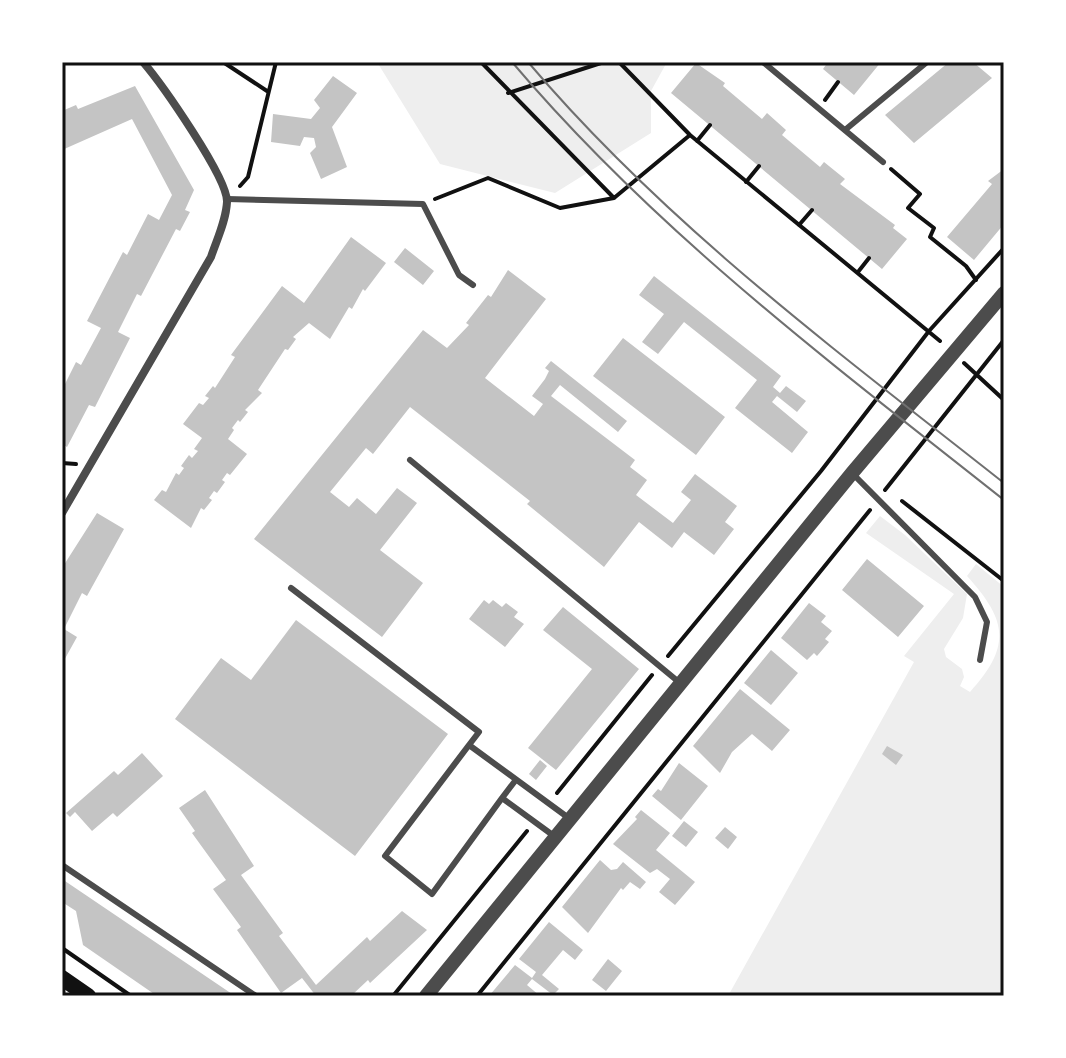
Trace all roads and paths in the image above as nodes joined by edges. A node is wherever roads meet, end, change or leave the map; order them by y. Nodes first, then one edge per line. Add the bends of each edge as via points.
1 (143, 62) edge
2 (223, 62) edge
3 (276, 62) edge
4 (481, 62) edge
5 (604, 62) edge
6 (619, 62) edge
7 (763, 62) edge
8 (927, 62) edge
9 (838, 82) dead end
10 (268, 92) junction
11 (508, 93) junction
12 (819, 108) junction
13 (710, 125) dead end
14 (845, 130) junction
15 (690, 135) junction
16 (697, 141) junction
17 (883, 162) joint
18 (759, 166) dead end
19 (746, 182) junction
20 (614, 198) junction
21 (227, 199) junction
22 (423, 204) junction
23 (812, 210) dead end
24 (799, 225) junction
25 (1004, 248) edge
26 (869, 258) dead end
27 (858, 272) junction
28 (976, 280) junction
29 (473, 285) dead end
30 (1004, 293) edge
31 (929, 331) junction
32 (1004, 340) edge
33 (976, 374) junction
34 (1004, 400) edge
35 (410, 460) dead end
36 (855, 469) junction
37 (886, 489) junction
38 (880, 499) junction
39 (62, 513) edge
40 (1004, 581) edge
41 (291, 588) dead end
42 (980, 660) dead end
43 (659, 666) junction
44 (680, 683) junction
45 (469, 745) junction
46 (515, 781) junction
47 (502, 798) junction
48 (548, 804) junction
49 (570, 819) junction
50 (535, 822) junction
51 (556, 837) junction
52 (62, 865) edge
53 (62, 948) edge
54 (62, 978) edge
55 (88, 996) edge
56 (131, 996) edge
57 (256, 996) edge
58 (393, 996) edge
59 (426, 996) edge
60 (477, 996) edge

1 - 21 street via 215,170
2 - 10 path
3 - 10 path
4 - 11 path
5 - 11 path
6 - 15 path
7 - 12 lane
8 - 14 lane
9 - 12 path
10 - 21 path via 248,177
11 - 20 path
12 - 14 lane
13 - 16 path
14 - 17 lane
15 - 16 path
15 - 20 path
16 - 19 path
17 - 28 path via 920,194 908,208 934,228 930,237
18 - 19 path
19 - 24 path
20 - 22 path via 560,208 488,178
21 - 22 lane
21 - 39 street via 211,257
22 - 29 lane via 459,275
23 - 24 path
24 - 27 path
25 - 28 path
26 - 27 path
27 - 31 path
28 - 31 path
30 - 36 street
31 - 43 path
32 - 33 path
33 - 34 path
33 - 37 path
35 - 43 lane
36 - 37 path
36 - 38 lane
36 - 44 street
37 - 38 path
37 - 40 path
38 - 42 lane via 984,610
38 - 60 path
41 - 45 lane via 479,732
43 - 44 lane
43 - 48 path
44 - 49 street
45 - 46 lane
45 - 47 lane via 385,856 432,894
46 - 47 lane
46 - 48 lane
47 - 50 lane
48 - 49 lane
49 - 51 street
50 - 51 lane
50 - 58 path
51 - 59 street
52 - 57 lane
53 - 56 path
54 - 55 main road

